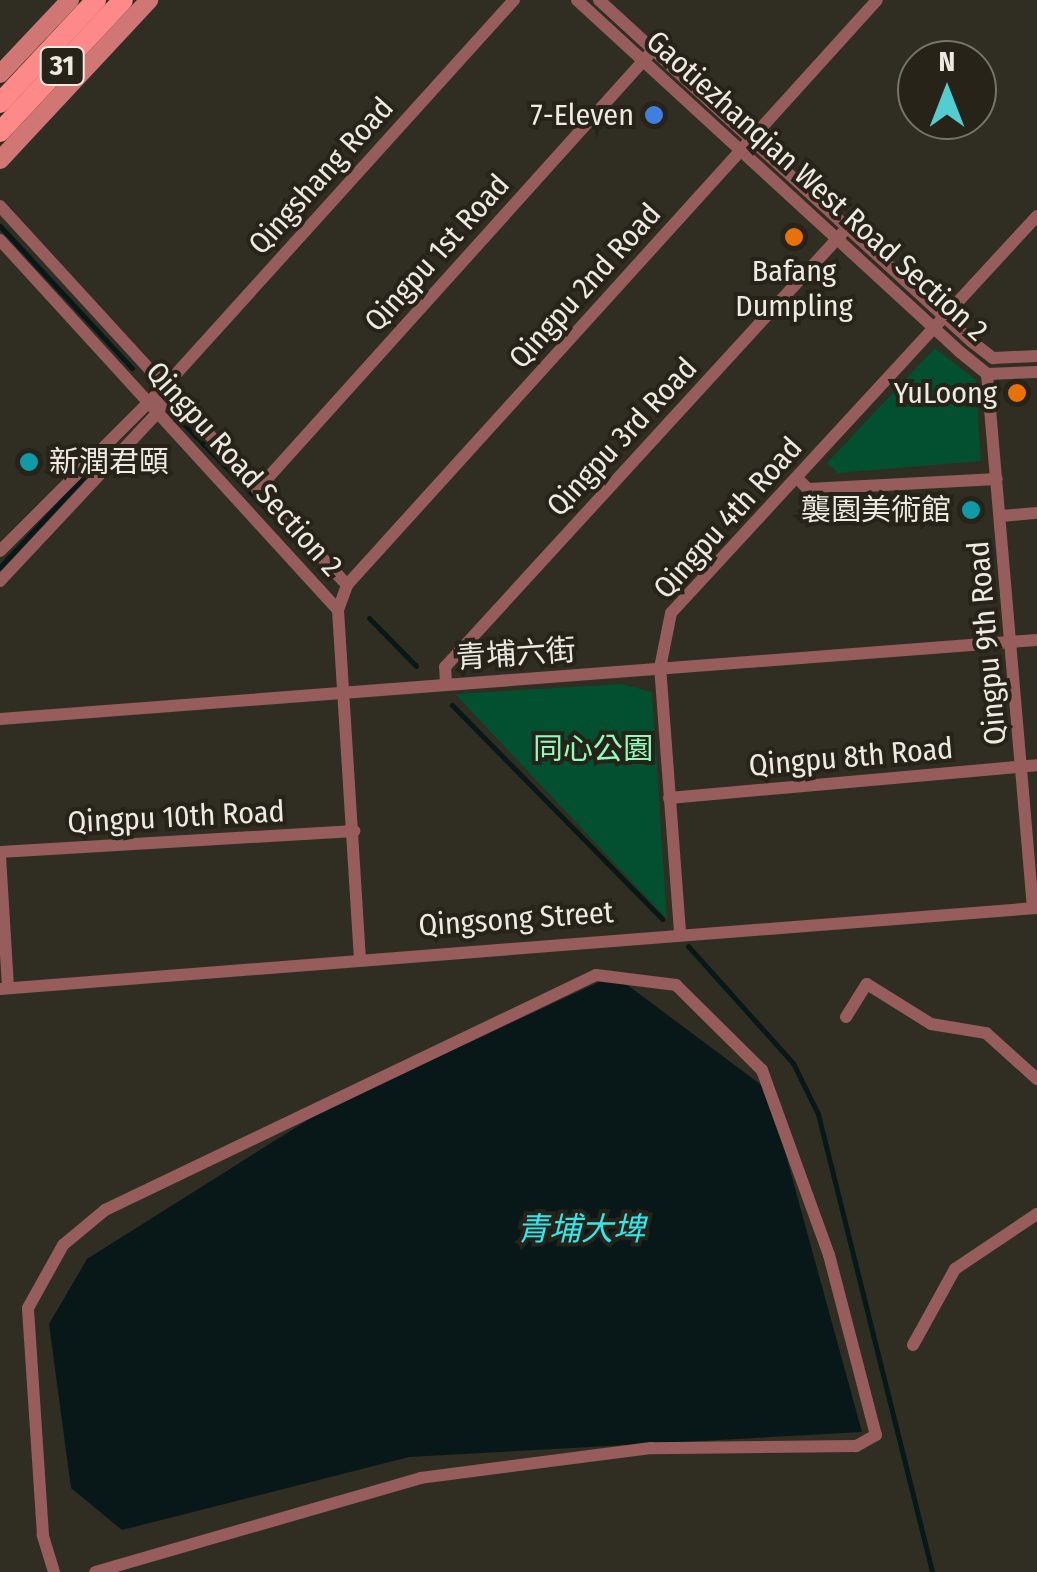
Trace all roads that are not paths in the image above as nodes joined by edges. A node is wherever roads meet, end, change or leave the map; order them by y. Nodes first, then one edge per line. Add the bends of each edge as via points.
1 (70, 0) edge
2 (96, 0) edge
3 (123, 0) edge
4 (148, 0) edge
5 (514, 0) edge
6 (576, 0) edge
7 (599, 0) edge
8 (876, 0) edge
9 (654, 50) junction
10 (643, 61) junction
11 (0, 74) edge
12 (0, 103) edge
13 (0, 132) edge
14 (750, 139) junction
15 (741, 152) junction
16 (0, 160) edge
17 (0, 206) edge
18 (1037, 216) edge
19 (842, 234) junction
20 (0, 240) edge
21 (945, 317) junction
22 (934, 329) junction
23 (1037, 356) edge
24 (1037, 372) edge
25 (987, 374) junction
26 (166, 385) junction
27 (145, 396) junction
28 (159, 411) junction
29 (798, 479) junction
30 (997, 479) junction
31 (258, 490) junction
32 (1037, 513) edge
33 (1001, 516) junction
34 (0, 551) edge
35 (0, 581) edge
36 (348, 585) junction
37 (338, 610) junction
38 (1037, 640) edge
39 (1011, 642) junction
40 (660, 668) junction
41 (446, 684) junction
42 (343, 694) junction
43 (0, 719) edge
44 (1030, 766) edge
45 (669, 798) junction
46 (354, 831) junction
47 (0, 854) edge
48 (1035, 908) edge
49 (680, 932) junction
50 (360, 956) junction
51 (4, 989) edge
52 (846, 1017) dead end
53 (1037, 1079) edge
54 (1037, 1214) edge
55 (913, 1345) dead end
56 (54, 1572) edge
57 (95, 1572) edge

1 - 11 street, 31
2 - 12 main road, 31
3 - 13 main road, 31
4 - 16 street, 31
5 - 26 street, Qingshang Road
6 - 10 street, Gaotiezhanqian West Road Section 2
7 - 9 street, Gaotiezhanqian West Road Section 2
8 - 14 street, Qingpu 2nd Road
9 - 10 street, Qingpu 1st Road
9 - 14 street, Gaotiezhanqian West Road Section 2
10 - 15 street, Gaotiezhanqian West Road Section 2
10 - 31 street, Qingpu 1st Road
14 - 15 street, Qingpu 2nd Road
14 - 19 street, Gaotiezhanqian West Road Section 2
15 - 19 street, Gaotiezhanqian West Road Section 2
15 - 36 street, Qingpu 2nd Road
17 - 26 street, Qingpu Road Section 2
18 - 21 street, Qingpu 4th Road
19 - 21 street, Gaotiezhanqian West Road Section 2
19 - 22 street, Gaotiezhanqian West Road Section 2
19 - 41 street, Qingpu 3rd Road via 445,667
20 - 27 street, Qingpu Road Section 2
21 - 22 street, Qingpu 4th Road
21 - 23 street, Gaotiezhanqian West Road Section 2 via 994,358
22 - 25 street, Gaotiezhanqian West Road Section 2
22 - 29 street, Qingpu 4th Road
24 - 25 street, Gaotiezhanqian West Road Section 2
25 - 30 street, Qingpu 9th Road
26 - 27 street, Qingshang Road
26 - 28 street, Qingshang Road
26 - 31 street, Qingpu Road Section 2
27 - 28 street, Qingpu Road Section 2
27 - 34 street, Qingshang Road
28 - 35 street, Qingshang Road
28 - 37 street, Qingpu Road Section 2
29 - 30 street via 808,489
29 - 40 street, Qingpu 4th Road via 671,613
30 - 33 street, Qingpu 9th Road
31 - 36 street, Qingpu Road Section 2
32 - 33 street
33 - 39 street, Qingpu 9th Road
36 - 37 street, Qingpu 2nd Road
37 - 42 street, Qingpu Road Section 2
38 - 39 street, 青埔六街
39 - 40 street, 青埔六街
39 - 44 street, Qingpu 9th Road
40 - 41 street, 青埔六街
40 - 45 street, Qingpu 4th Road
41 - 42 street, 青埔六街
42 - 43 street, 青埔六街
42 - 46 street, Qingpu Road Section 2
44 - 45 street, Qingpu 8th Road
44 - 48 street, Qingpu 9th Road
45 - 49 street, Qingpu 4th Road
46 - 47 street, Qingpu 10th Road
46 - 50 street, Qingpu Road Section 2
47 - 51 street
48 - 49 street, Qingsong Street
49 - 50 street, Qingsong Street
50 - 51 street, Qingsong Street
52 - 53 street via 867,984 930,1024 986,1032
54 - 55 street via 955,1269
56 - 57 street via 43,1535 28,1308 63,1245 105,1210 159,1176 596,975 676,985 762,1070 828,1255 876,1436 856,1446 650,1448 421,1478

